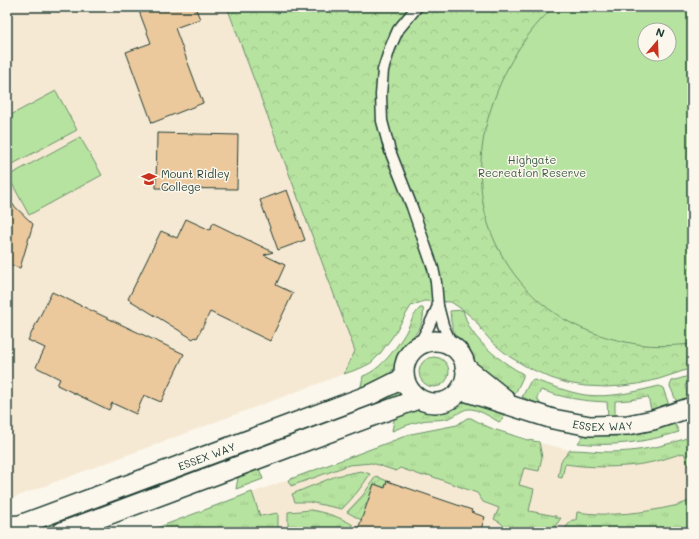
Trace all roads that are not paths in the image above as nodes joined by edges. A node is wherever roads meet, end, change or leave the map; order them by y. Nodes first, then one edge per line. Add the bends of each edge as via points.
1 (416, 7) edge
2 (438, 306) junction
3 (418, 346) junction
4 (453, 347) junction
5 (465, 367) junction
6 (404, 378) junction
7 (461, 390) junction
8 (418, 399) junction
9 (514, 406) junction
10 (692, 407) edge
11 (7, 526) edge
12 (62, 532) edge

1 - 2 lane via 398,30 383,70 382,121 390,151 433,268
2 - 3 lane
2 - 4 lane
3 - 4 street via 435,341
3 - 6 street via 406,360
4 - 5 street, ESSEX WAY via 459,353
5 - 7 street via 466,375
5 - 9 street, ESSEX WAY
6 - 8 street
6 - 11 street, ESSEX WAY via 372,394 20,525
7 - 8 street via 454,397 437,403
7 - 9 street, ESSEX WAY
8 - 12 street, ESSEX WAY
9 - 10 street, ESSEX WAY via 553,420 590,426 628,425

